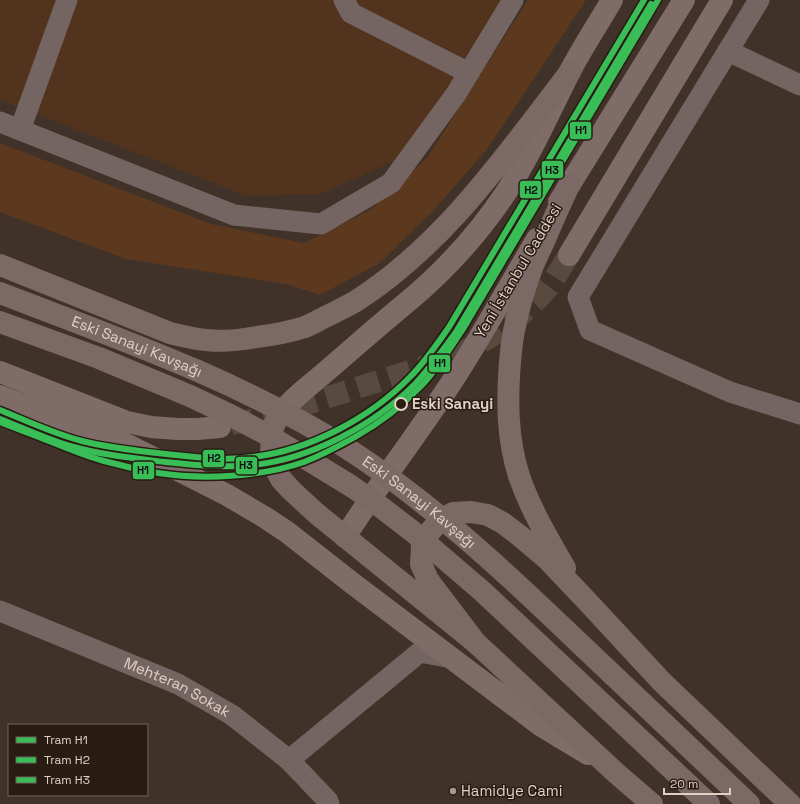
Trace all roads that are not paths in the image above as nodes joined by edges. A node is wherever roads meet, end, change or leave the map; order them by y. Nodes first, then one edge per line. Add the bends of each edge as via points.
1 (67, 0) edge
2 (344, 0) edge
3 (514, 0) edge
4 (612, 0) edge
5 (684, 0) edge
6 (722, 0) edge
7 (759, 0) edge
8 (728, 51) junction
9 (570, 72) junction
10 (469, 73) junction
11 (800, 86) edge
12 (0, 122) edge
13 (20, 130) junction
14 (569, 185) junction
15 (569, 255) tunnel mouth
16 (0, 265) edge
17 (0, 293) edge
18 (0, 322) edge
19 (0, 372) edge
20 (0, 396) edge
21 (800, 414) edge
22 (275, 423) joint
23 (220, 426) tunnel mouth
24 (345, 537) junction
25 (585, 599) junction
26 (0, 611) edge
27 (475, 642) junction
28 (451, 658) junction
29 (290, 760) junction
30 (616, 773) junction
31 (329, 804) edge
32 (652, 804) edge
33 (709, 804) edge
34 (749, 804) edge
35 (790, 804) edge

1 - 13 street
2 - 10 street via 351,13
3 - 10 street
4 - 9 main road
5 - 14 main road, Yeni İstanbul Caddesi
6 - 15 main road
7 - 8 street
8 - 11 street
8 - 21 street via 578,297 590,330 730,392
9 - 16 highway via 495,168 435,236 372,290 343,309 306,326 275,335 247,339 188,338
9 - 22 main road via 522,166 489,217 470,240 427,285 284,409
10 - 13 street via 390,183 321,224 234,215
12 - 13 street
14 - 24 main road, Yeni İstanbul Caddesi via 455,376
14 - 25 highway via 533,266 514,328 508,419 514,457 526,493 552,546
17 - 34 highway, Eski Sanayi Kavşağı, bridge via 107,334 262,400 321,432 367,462 429,508 532,597
18 - 33 highway, Eski Sanayi Kavşağı, bridge via 99,358 203,402 266,434 352,486 412,531 482,592
19 - 23 main road via 127,422 178,429
20 - 28 main road via 130,446 227,495 287,532
22 - 24 highway via 271,454 281,479
24 - 27 highway
25 - 27 highway via 546,558 503,523 488,515 471,512 453,513 439,521 428,533 422,546 421,564 441,599
25 - 35 highway via 662,682
26 - 29 street, Mehteran Sokak via 178,684 232,715
27 - 30 highway
28 - 29 street via 420,652
28 - 30 main road via 540,725
29 - 31 street, Mehteran Sokak
30 - 32 highway

